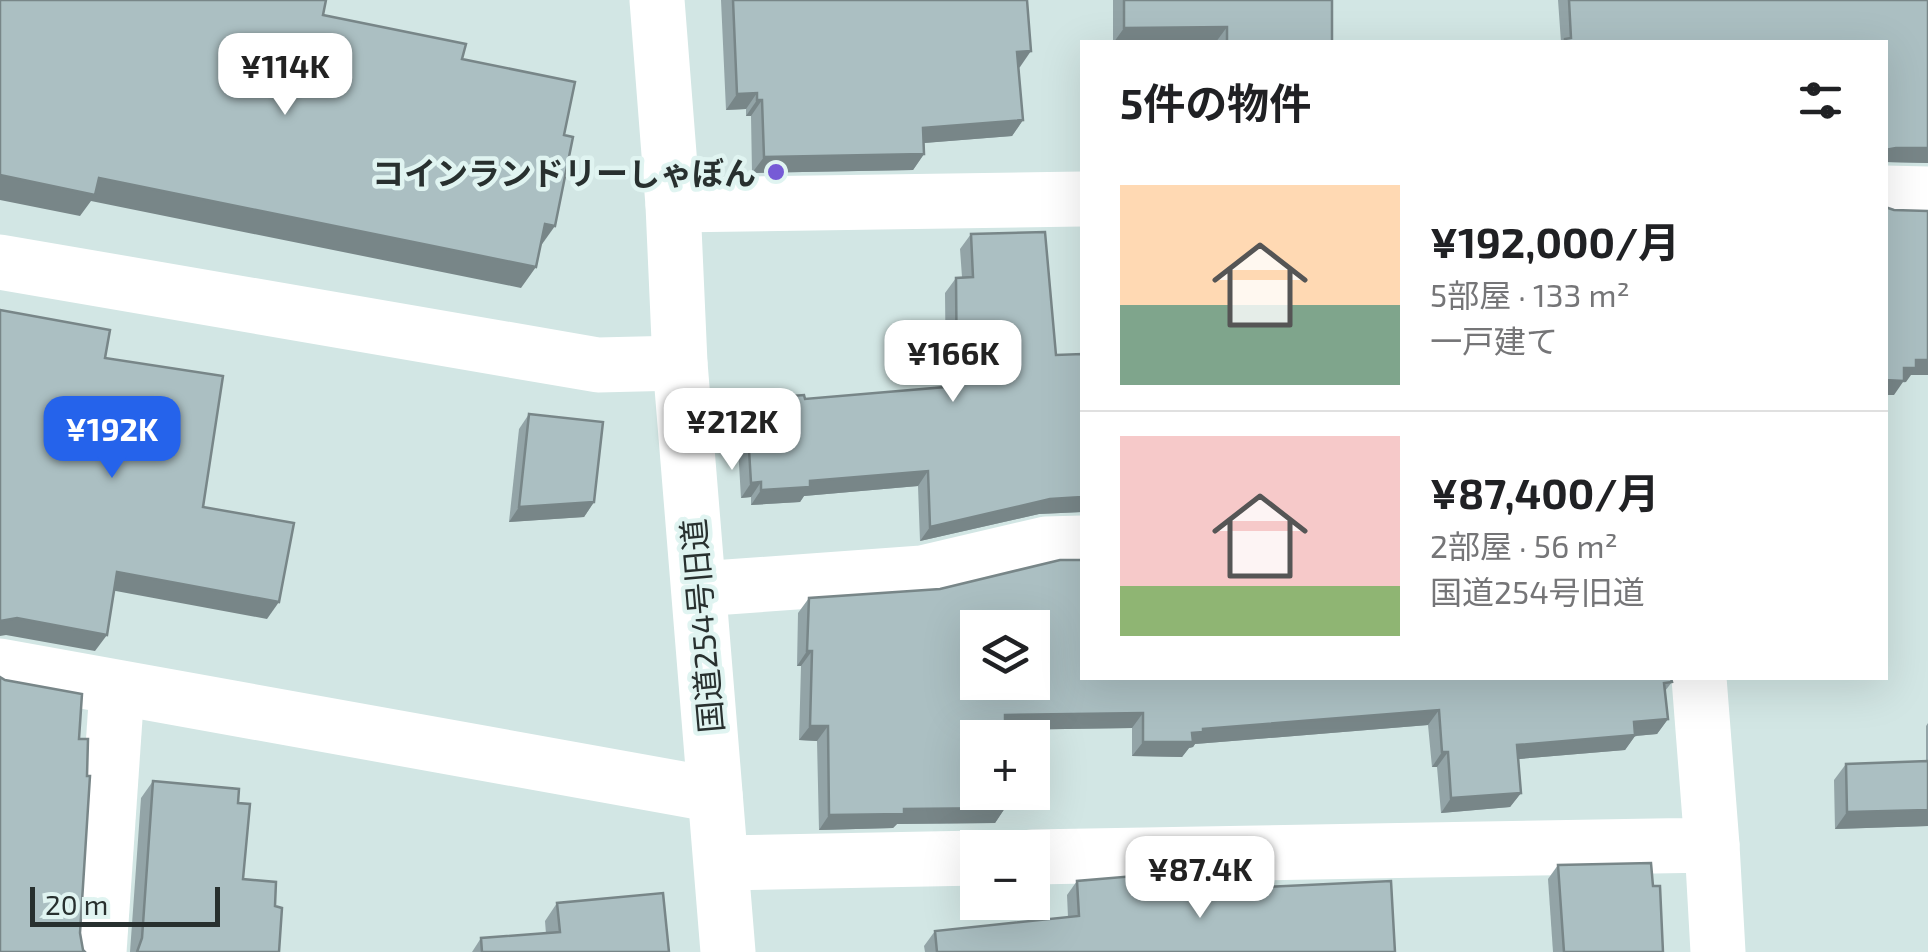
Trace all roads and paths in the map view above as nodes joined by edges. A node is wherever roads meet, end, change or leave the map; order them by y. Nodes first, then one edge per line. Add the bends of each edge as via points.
1 (657, 0) edge
2 (1888, 193) edge
3 (1928, 194) edge
4 (1080, 199) edge
5 (673, 205) junction
6 (0, 262) edge
7 (680, 363) junction
8 (1080, 543) edge
9 (698, 589) junction
10 (0, 666) edge
11 (1700, 680) edge
12 (116, 688) junction
13 (715, 796) junction
14 (1712, 845) junction
15 (1050, 857) edge
16 (960, 858) edge
17 (722, 862) junction
18 (98, 952) edge
19 (728, 952) edge
20 (1718, 952) edge

1 - 5 street, 国道254号旧道
2 - 3 street
4 - 5 street
5 - 7 street, 国道254号旧道
6 - 7 street via 598,365
7 - 9 street, 国道254号旧道
8 - 9 street via 1046,544 922,573
9 - 13 street, 国道254号旧道
10 - 12 street
11 - 14 street
12 - 13 street
12 - 18 street
13 - 17 street, 国道254号旧道
14 - 15 street
14 - 20 street
16 - 17 street
17 - 19 street, 国道254号旧道

